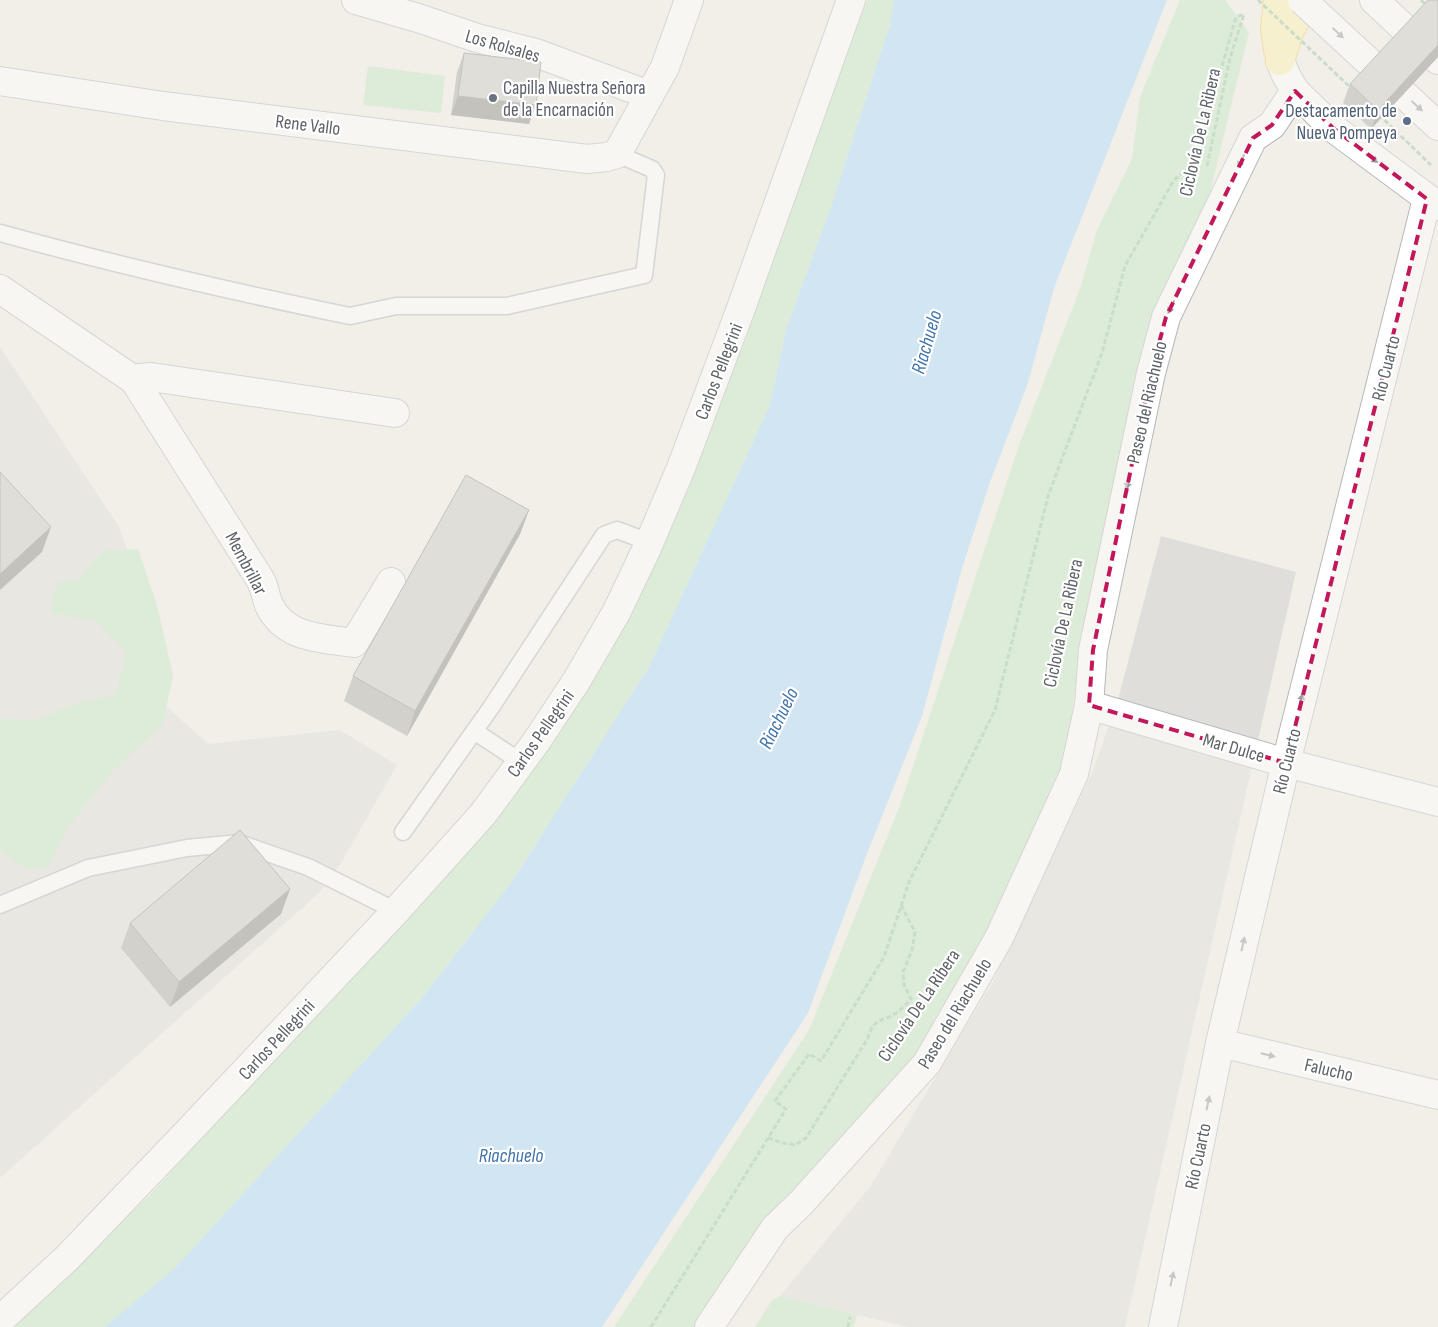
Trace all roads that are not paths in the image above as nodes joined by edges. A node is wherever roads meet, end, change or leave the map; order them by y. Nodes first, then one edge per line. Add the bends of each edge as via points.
1 (356, 0) edge
2 (689, 0) edge
3 (851, 0) edge
4 (1278, 0) edge
5 (1304, 0) edge
6 (1374, 0) edge
7 (1434, 56) edge
8 (1280, 61) junction
9 (0, 82) edge
10 (1295, 91) junction
11 (649, 95) junction
12 (1438, 126) edge
13 (617, 154) junction
14 (1433, 202) edge
15 (0, 233) edge
16 (0, 289) edge
17 (134, 380) junction
18 (395, 413) dead end
19 (649, 542) junction
20 (391, 582) dead end
21 (1089, 705) junction
22 (474, 731) junction
23 (521, 762) junction
24 (1286, 763) junction
25 (1438, 802) edge
26 (403, 832) dead end
27 (0, 906) edge
28 (396, 911) junction
29 (1220, 1044) junction
30 (1438, 1095) edge
31 (0, 1320) edge
32 (709, 1327) edge
33 (1163, 1327) edge

1 - 11 street, Los Rolsales via 536,53
2 - 11 street via 665,67
3 - 19 street, Carlos Pellegrini via 740,311 681,468
4 - 8 main road via 1275,29
5 - 8 main road
5 -> 12 street, bridge
6 - 7 street
8 - 10 street
9 - 13 street, Rene Vallo via 163,106 587,159
10 -> 14 street via 1333,128
10 - 21 street, Paseo del Riachuelo via 1272,125 1252,138 1166,317 1151,373 1093,650
11 - 13 street
13 - 15 lane via 652,169 656,175 644,275 507,306 396,306 350,316 229,291
24 -> 14 street, Río Cuarto
16 - 17 street
17 - 18 street via 151,377
17 - 20 street, Membrillar via 248,560 277,618 287,628 299,634 354,643
19 - 22 lane via 617,530 604,535
19 - 23 street, Carlos Pellegrini via 616,611 577,680
21 - 24 street, Mar Dulce
21 - 32 street, Paseo del Riachuelo via 1074,774 999,938 927,1063 775,1228
22 - 23 lane
22 - 26 lane
23 - 28 street, Carlos Pellegrini via 483,814
24 - 25 street, Mar Dulce
29 -> 24 street, Río Cuarto
27 - 28 lane via 88,868 187,848 239,842 308,867
28 - 31 street, Carlos Pellegrini via 67,1258
29 -> 30 street, Falucho
33 -> 29 street, Río Cuarto

